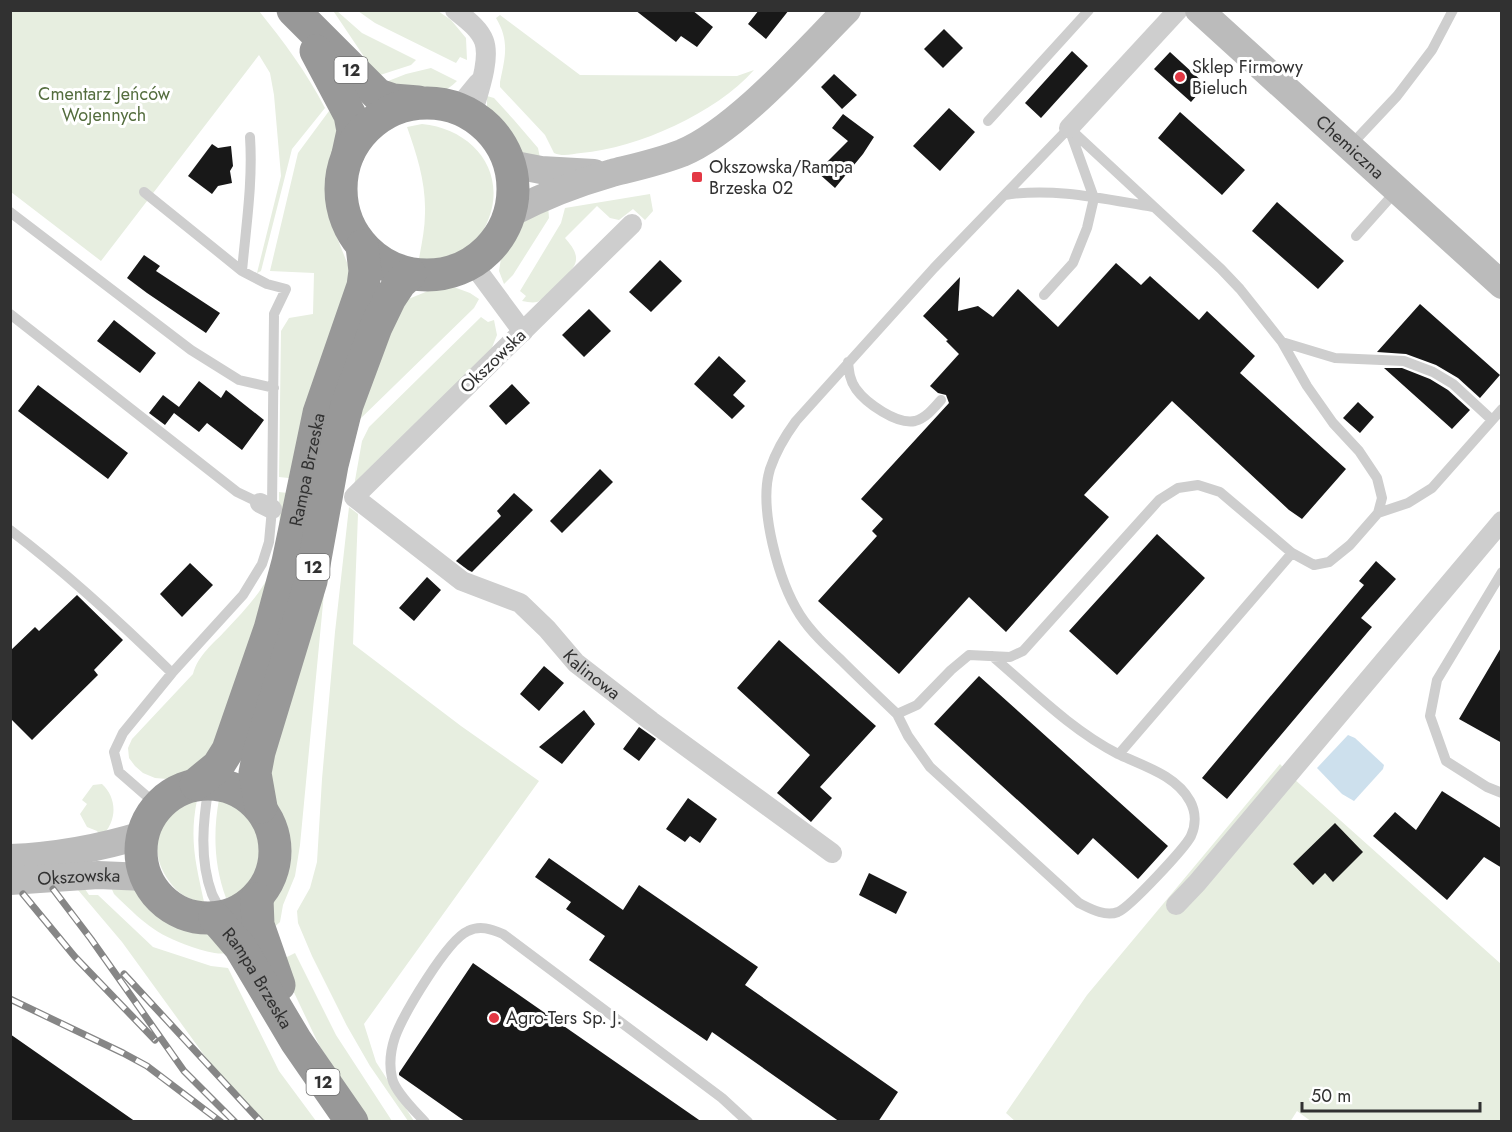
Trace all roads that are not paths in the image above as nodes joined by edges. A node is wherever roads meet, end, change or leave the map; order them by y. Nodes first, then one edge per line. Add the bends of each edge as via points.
1 (292, 10) edge
2 (455, 10) edge
3 (847, 10) edge
4 (1089, 10) edge
5 (1178, 10) edge
6 (1199, 10) edge
7 (1453, 10) edge
8 (449, 108) junction
9 (988, 121) dead end
10 (1069, 128) junction
11 (250, 137) dead end
12 (1350, 146) junction
13 (348, 154) junction
14 (510, 164) junction
15 (611, 174) junction
16 (1397, 190) junction
17 (144, 192) dead end
18 (1005, 195) junction
19 (1094, 198) junction
20 (1154, 207) junction
21 (10, 212) edge
22 (511, 213) junction
23 (632, 224) dead end
24 (1356, 236) dead end
25 (362, 246) junction
26 (472, 263) junction
27 (242, 271) junction
28 (410, 274) junction
29 (1502, 285) edge
30 (1044, 295) dead end
31 (10, 314) edge
32 (523, 332) junction
33 (1282, 342) junction
34 (849, 362) junction
35 (274, 388) junction
36 (941, 400) dead end
37 (1502, 409) edge
38 (1492, 420) junction
39 (354, 497) joint
40 (266, 506) junction
41 (1378, 513) junction
42 (1502, 521) edge
43 (10, 530) edge
44 (1292, 553) junction
45 (1502, 572) edge
46 (992, 656) junction
47 (172, 673) junction
48 (897, 714) junction
49 (1119, 754) junction
50 (206, 780) junction
51 (1502, 794) edge
52 (158, 806) junction
53 (261, 807) junction
54 (142, 835) junction
55 (832, 853) dead end
56 (10, 858) edge
57 (146, 877) junction
58 (10, 881) edge
59 (257, 899) junction
60 (1176, 905) dead end
61 (220, 918) junction
62 (296, 1041) junction
63 (352, 1122) edge
64 (425, 1122) edge
65 (748, 1122) edge

1 - 8 highway, 12 via 378,94
1 - 13 highway, 12 via 350,115
2 - 8 street via 484,40 486,63 481,78
3 - 15 street via 756,100 710,136 684,152
4 - 9 lane
5 - 10 street
6 - 12 street, Chemiczna
7 - 12 lane via 1432,50 1397,96
8 - 13 highway, 12 via 392,110 366,128
8 - 14 highway, 12 via 496,136
10 - 18 lane
10 - 19 lane
10 - 20 lane
11 - 27 lane
12 - 16 street, Chemiczna
13 - 25 highway, 12 via 342,202 349,226
14 - 15 street
14 - 22 highway, 12 via 514,189
15 - 22 street via 536,199
16 - 24 lane
16 - 29 street, Chemiczna
17 - 27 lane
18 - 19 lane via 1047,192
18 - 34 lane
19 - 20 lane
19 - 30 lane via 1073,263
20 - 33 lane via 1234,282
21 - 35 lane via 191,350 239,380
22 - 26 highway, 12 via 496,242
23 - 32 street, Okszowska
25 - 28 highway, 12 via 384,264
25 - 50 highway, Rampa Brzeska / 12 via 363,286 319,413 270,629 228,750
26 - 28 highway, 12 via 442,274
26 - 32 street
27 - 35 lane via 267,285 286,289 274,314
28 - 53 highway, Rampa Brzeska / 12 via 400,283 380,317 346,405 311,581 259,752 255,773
31 - 40 lane via 237,492
32 - 39 street, Okszowska
33 - 38 lane via 1335,358 1404,361 1453,384
33 - 41 lane via 1307,386 1377,478 1382,498
34 - 36 lane via 856,390 895,419 915,421
34 - 48 lane via 781,442 769,471 771,542 800,615 819,639
35 - 40 lane
37 - 38 lane
38 - 41 lane via 1432,488 1408,503
39 - 55 street, Kalinowa via 462,581 520,603 576,663
40 - 47 lane via 269,542 253,580
41 - 44 lane via 1329,562 1314,565
42 - 60 street
43 - 47 lane via 85,591
44 - 46 lane via 1220,492 1198,485 1178,488 1159,500 1023,651 1010,657
44 - 49 lane
45 - 51 lane via 1437,680 1430,716 1446,761
46 - 48 lane via 969,655 917,705
46 - 49 lane via 1085,735
47 - 52 lane via 123,733 114,752 119,772
48 - 49 lane via 930,767 1079,903 1100,913 1118,912 1142,892 1191,836 1196,819 1190,801 1178,786
50 - 52 highway via 175,792
50 - 53 highway, 12 via 246,794
50 - 61 lane via 204,854
52 - 54 highway
53 - 59 highway, 12 via 273,829 276,853 271,878
54 - 56 street, Okszowska via 110,845
54 - 57 highway
57 - 58 street, Okszowska via 98,875
57 - 61 highway via 157,895 174,909 194,917
59 - 61 highway, 12
59 - 62 highway, Rampa Brzeska / 12 via 258,925
61 - 62 highway, Rampa Brzeska / 12
62 - 63 highway, Rampa Brzeska / 12
64 - 65 lane via 392,1080 394,1039 406,1013 450,946 467,931 487,927 503,934 722,1098

